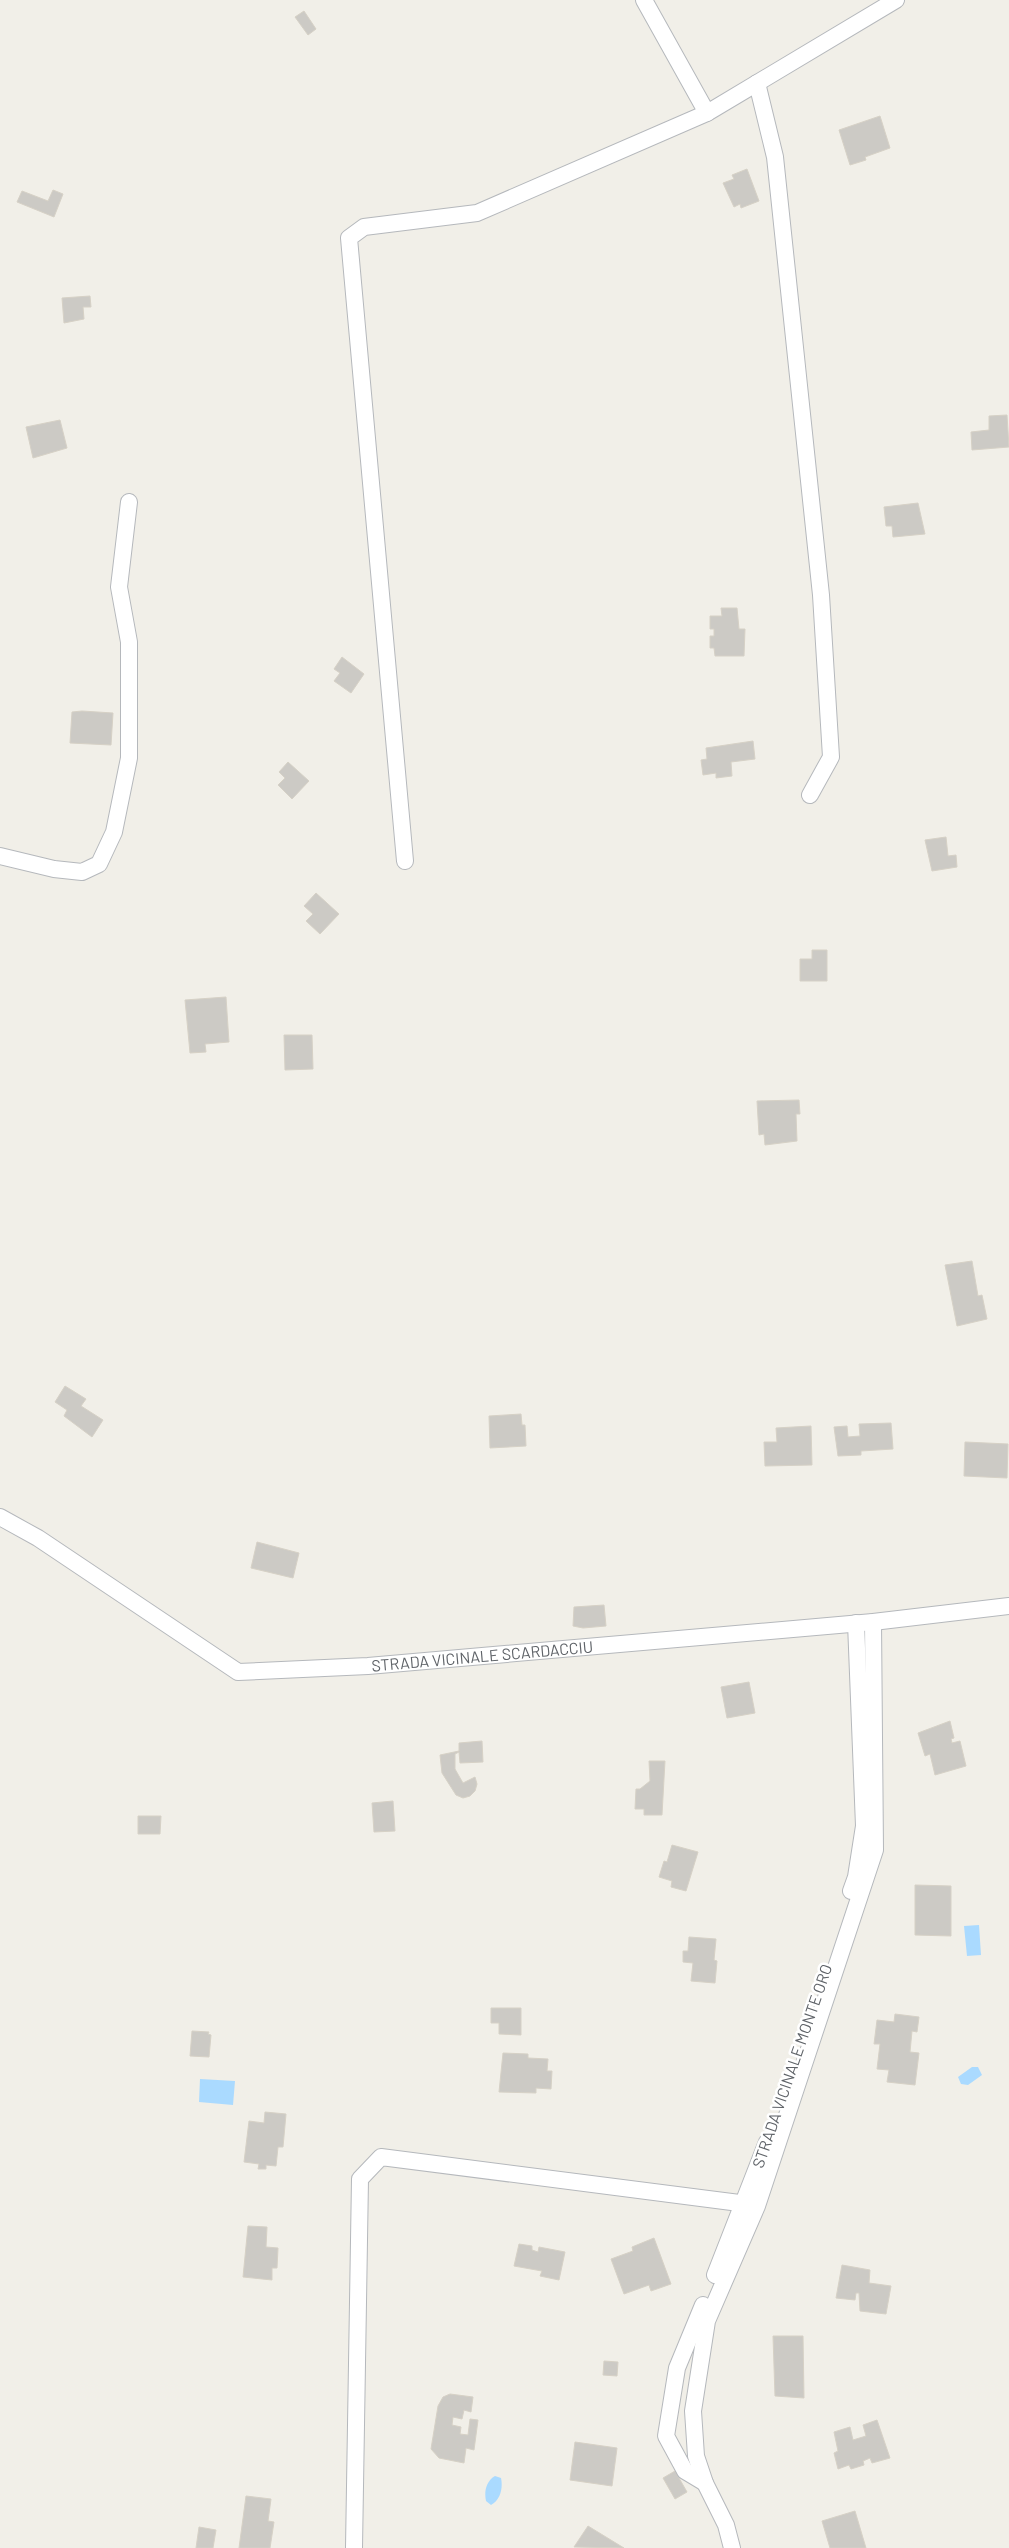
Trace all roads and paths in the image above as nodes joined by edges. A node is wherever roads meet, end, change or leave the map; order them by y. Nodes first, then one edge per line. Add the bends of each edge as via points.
1 (644, 0) edge
2 (896, 0) edge
3 (757, 83) junction
4 (707, 113) junction
5 (129, 502) dead end
6 (810, 795) dead end
7 (0, 856) edge
8 (405, 861) dead end
9 (0, 1518) edge
10 (1009, 1606) edge
11 (873, 1622) junction
12 (856, 1623) junction
13 (750, 2205) junction
14 (705, 2483) junction
15 (354, 2548) edge
16 (732, 2548) edge

1 - 4 street
2 - 3 street
3 - 4 street
3 - 6 street via 775,157 821,595 831,758
4 - 8 street via 477,213 364,227 350,238
5 - 7 street via 119,587 129,642 129,758 114,832 99,864 82,872
9 - 12 street, STRADA VICINALE SCARDACCIU via 38,1538 238,1672 368,1666
10 - 11 street, STRADA VICINALE SCARDACCIU
11 - 12 street, STRADA VICINALE SCARDACCIU
11 - 13 street, STRADA VICINALE MONTE ORO via 876,1850
12 - 13 street, STRADA VICINALE MONTE ORO via 864,1826 856,1877 776,2116
13 - 14 street, STRADA VICINALE MONTE ORO via 707,2321 693,2411 696,2456
13 - 14 street, STRADA VICINALE MONTE ORO via 677,2368 666,2436 685,2471
13 - 15 street via 381,2157 360,2179
14 - 16 street, STRADA VICINALE MONTE ORO via 726,2525

